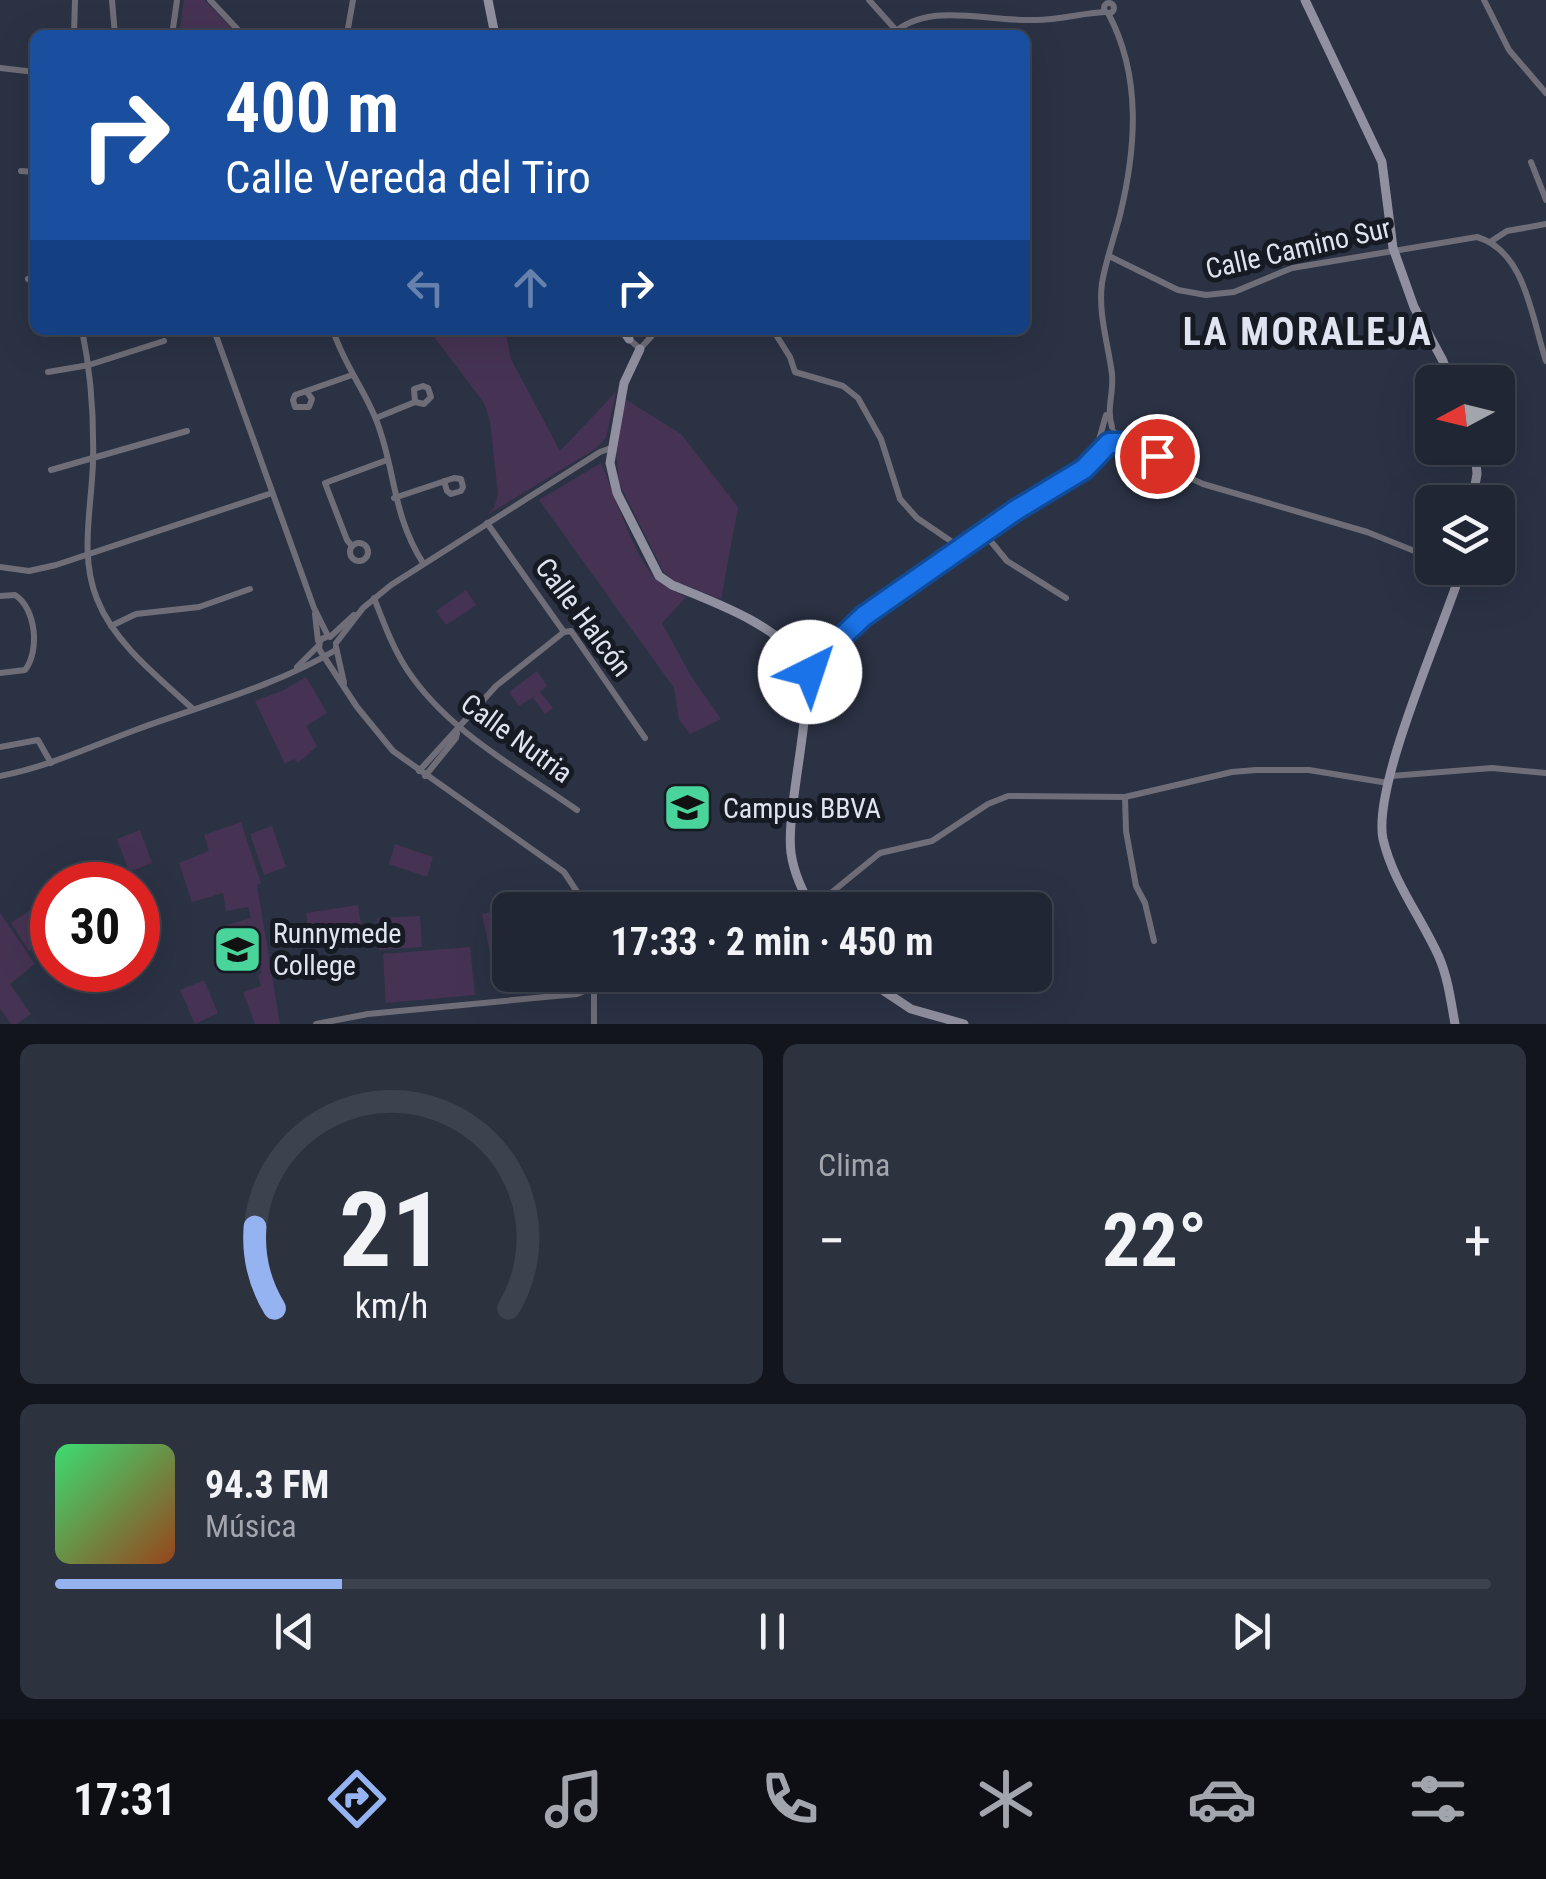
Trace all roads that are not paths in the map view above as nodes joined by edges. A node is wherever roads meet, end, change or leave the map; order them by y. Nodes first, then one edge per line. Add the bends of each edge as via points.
1 (76, 0) edge
2 (112, 0) edge
3 (178, 0) edge
4 (210, 0) edge
5 (353, 0) edge
6 (488, 0) edge
7 (869, 0) edge
8 (1306, 0) edge
9 (1484, 0) edge
10 (1110, 6) edge
11 (74, 30) edge
12 (115, 30) edge
13 (173, 30) edge
14 (238, 30) edge
15 (348, 30) edge
16 (494, 30) edge
17 (892, 30) edge
18 (895, 30) edge
19 (0, 68) edge
20 (30, 71) edge
21 (1546, 93) edge
22 (1531, 162) dead end
23 (21, 171) dead end
24 (30, 172) edge
25 (1546, 200) edge
26 (1546, 224) edge
27 (1490, 242) junction
28 (1393, 248) junction
29 (1109, 256) junction
30 (83, 335) edge
31 (216, 335) edge
32 (335, 335) edge
33 (626, 335) edge
34 (653, 335) edge
35 (776, 335) edge
36 (164, 341) dead end
37 (638, 352) junction
38 (1546, 361) edge
39 (89, 365) junction
40 (1445, 365) edge
41 (48, 372) dead end
42 (352, 375) junction
43 (307, 392) dead end
44 (415, 402) dead end
45 (1110, 404) junction
46 (376, 418) junction
47 (1103, 428) junction
48 (1113, 429) junction
49 (187, 431) dead end
50 (1100, 440) junction
51 (1109, 443) junction
52 (1121, 443) junction
53 (610, 453) junction
54 (1096, 456) junction
55 (93, 460) junction
56 (387, 460) junction
57 (51, 470) dead end
58 (444, 482) dead end
59 (272, 493) junction
60 (394, 498) junction
61 (487, 524) junction
62 (984, 532) junction
63 (352, 546) dead end
64 (961, 548) junction
65 (1415, 551) edge
66 (87, 554) junction
67 (423, 563) junction
68 (0, 567) edge
69 (1455, 585) edge
70 (250, 589) dead end
71 (0, 596) edge
72 (374, 598) junction
73 (1066, 598) dead end
74 (314, 608) junction
75 (364, 608) junction
76 (320, 619) junction
77 (344, 622) junction
78 (111, 626) junction
79 (564, 632) junction
80 (332, 642) junction
81 (320, 648) junction
82 (805, 670) junction
83 (0, 673) edge
84 (348, 693) junction
85 (192, 709) junction
86 (458, 730) junction
87 (645, 738) dead end
88 (0, 748) edge
89 (51, 764) junction
90 (1546, 773) edge
91 (422, 774) junction
92 (0, 776) edge
93 (1390, 780) junction
94 (1126, 798) junction
95 (577, 810) dead end
96 (577, 892) edge
97 (804, 892) edge
98 (833, 892) edge
99 (1154, 941) dead end
100 (583, 992) edge
101 (594, 992) edge
102 (885, 992) edge
103 (316, 1024) edge
104 (594, 1024) edge
105 (964, 1024) edge
106 (1455, 1024) edge

1 - 11 street
2 - 12 street
3 - 13 street
4 - 14 street
5 - 15 street
6 - 16 street
7 - 17 street
8 - 28 street via 1382,162
9 - 21 street via 1510,50
10 - 18 street via 1037,20 938,6 908,16
10 - 29 street via 1127,68 1134,135
19 - 20 street
22 - 25 street
23 - 24 street
26 - 27 street via 1507,231
27 - 28 street, Calle Camino Sur via 1469,237
27 - 38 street via 1515,268
28 - 29 street, Calle Camino Sur via 1292,268 1234,292 1206,295 1178,290
28 - 40 street
29 - 45 street via 1101,306
30 - 39 street
31 - 59 street
32 - 42 street
33 - 37 street
34 - 37 street
35 - 64 street via 795,372 843,386 858,398 885,450 900,500
36 - 39 street
37 - 53 street via 624,383
39 - 41 street
39 - 55 street
42 - 43 street
42 - 46 street
44 - 46 street
45 - 47 street
45 - 48 street
46 - 56 street
47 - 48 street
47 - 50 street
48 - 51 street
48 - 52 street
49 - 55 street
50 - 51 street
50 - 54 street
51 - 52 street
51 - 54 street
52 - 65 street via 1203,484
53 - 61 street
53 - 82 street via 617,493 659,576 758,624
54 - 62 street
55 - 57 street
55 - 66 street
56 - 60 street
56 - 63 street via 325,483
58 - 60 street
59 - 66 street
59 - 74 street
60 - 67 street
61 - 67 street
61 - 79 street, Calle Halcón
62 - 64 street
62 - 73 street via 1007,561
64 - 82 street via 864,616
66 - 68 street via 29,571
66 - 78 street via 96,598
67 - 72 street
69 - 93 street
70 - 78 street via 200,607 136,614
71 - 83 street via 25,603 34,649 25,670
72 - 75 street
72 - 86 street, Calle Nutria via 405,666
74 - 76 street
74 - 81 street
75 - 77 street
75 - 80 street
76 - 77 street
76 - 80 street
77 - 80 street
78 - 85 street
79 - 86 street via 496,686
79 - 87 street, Calle Halcón via 571,631
80 - 81 street
80 - 81 street
80 - 84 street
81 - 84 street
81 - 85 street via 320,659
82 - 97 street via 790,850
84 - 91 street via 373,729
85 - 89 street
86 - 91 street
86 - 95 street, Calle Nutria
88 - 89 street via 38,740
89 - 92 street
90 - 93 street via 1492,768
91 - 96 street via 564,872
93 - 94 street via 1248,770
93 - 106 street via 1382,810 1384,844 1440,959
94 - 98 street via 999,798 932,840 880,853
94 - 99 street via 1136,886
100 - 103 street
101 - 104 street
102 - 105 street via 912,1010

